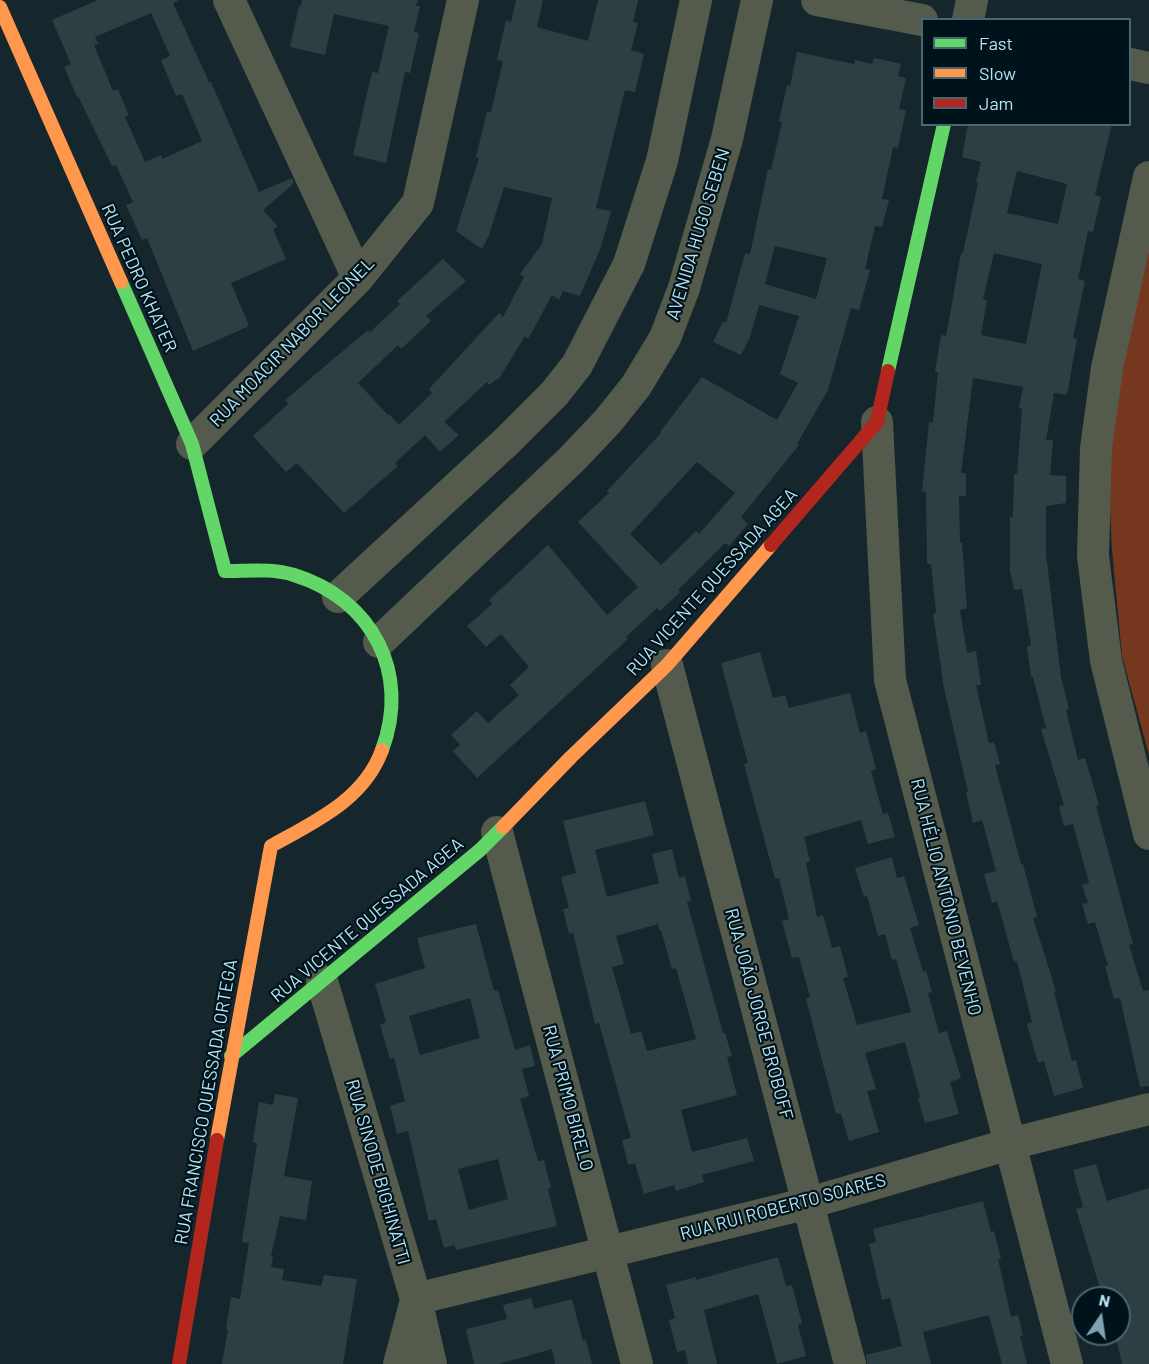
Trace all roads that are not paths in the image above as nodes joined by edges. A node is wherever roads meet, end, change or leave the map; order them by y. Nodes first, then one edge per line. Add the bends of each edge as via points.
1 (463, 0) edge
2 (696, 0) edge
3 (757, 0) edge
4 (817, 0) edge
5 (972, 0) edge
6 (0, 7) edge
7 (238, 7) edge
8 (968, 18) edge
9 (921, 20) edge
10 (1131, 64) edge
11 (1149, 68) edge
12 (944, 126) edge
13 (1149, 177) edge
14 (358, 278) junction
15 (877, 422) junction
16 (192, 444) junction
17 (338, 597) junction
18 (379, 642) junction
19 (667, 665) junction
20 (497, 832) junction
21 (1149, 834) edge
22 (322, 981) junction
23 (231, 1056) junction
24 (1149, 1110) edge
25 (1010, 1144) junction
26 (809, 1203) junction
27 (608, 1251) junction
28 (416, 1299) junction
29 (179, 1364) edge
30 (399, 1364) edge
31 (431, 1364) edge
32 (637, 1364) edge
33 (850, 1364) edge
34 (1067, 1364) edge

1 - 14 street, RUA MOACIR NABOR LEONEL via 418,203
2 - 17 street via 662,162 629,264 577,365 507,441
3 - 18 street, AVENIDA HUGO SEBEN via 727,139 684,288 665,338 636,386 608,421
4 - 9 street
5 - 8 street
6 - 16 street, RUA PEDRO KHATER
7 - 14 street
10 - 11 street
12 - 15 street, RUA VICENTE QUESSADA AGEA
13 - 21 street via 1107,368 1096,448 1093,556 1106,661
14 - 16 street, RUA MOACIR NABOR LEONEL
15 - 19 street, RUA VICENTE QUESSADA AGEA
15 - 25 street, RUA HÉLIO ANTÔNIO BEVENHO via 890,680
16 - 17 street, RUA PEDRO KHATER via 225,572 276,571
17 - 18 street via 360,615
18 - 23 street, RUA FRANCISCO QUESSADA ORTEGA via 387,660 391,700 386,742 370,775 354,795 271,846
19 - 20 street, RUA VICENTE QUESSADA AGEA
19 - 26 street, RUA JOÃO JORGE BROBOFF
20 - 22 street, RUA VICENTE QUESSADA AGEA
20 - 27 street, RUA PRIMO BIRELO
22 - 23 street, RUA VICENTE QUESSADA AGEA
22 - 28 street, RUA SINODE BIGHINATTI
23 - 29 street, RUA FRANCISCO QUESSADA ORTEGA
24 - 25 street, RUA RUI ROBERTO SOARES
25 - 26 street, RUA RUI ROBERTO SOARES
25 - 34 street, RUA HÉLIO ANTÔNIO BEVENHO
26 - 27 street, RUA RUI ROBERTO SOARES
26 - 33 street, RUA JOÃO JORGE BROBOFF
27 - 28 street, RUA RUI ROBERTO SOARES
27 - 32 street, RUA PRIMO BIRELO
28 - 30 street
28 - 31 street, RUA SINODE BIGHINATTI

